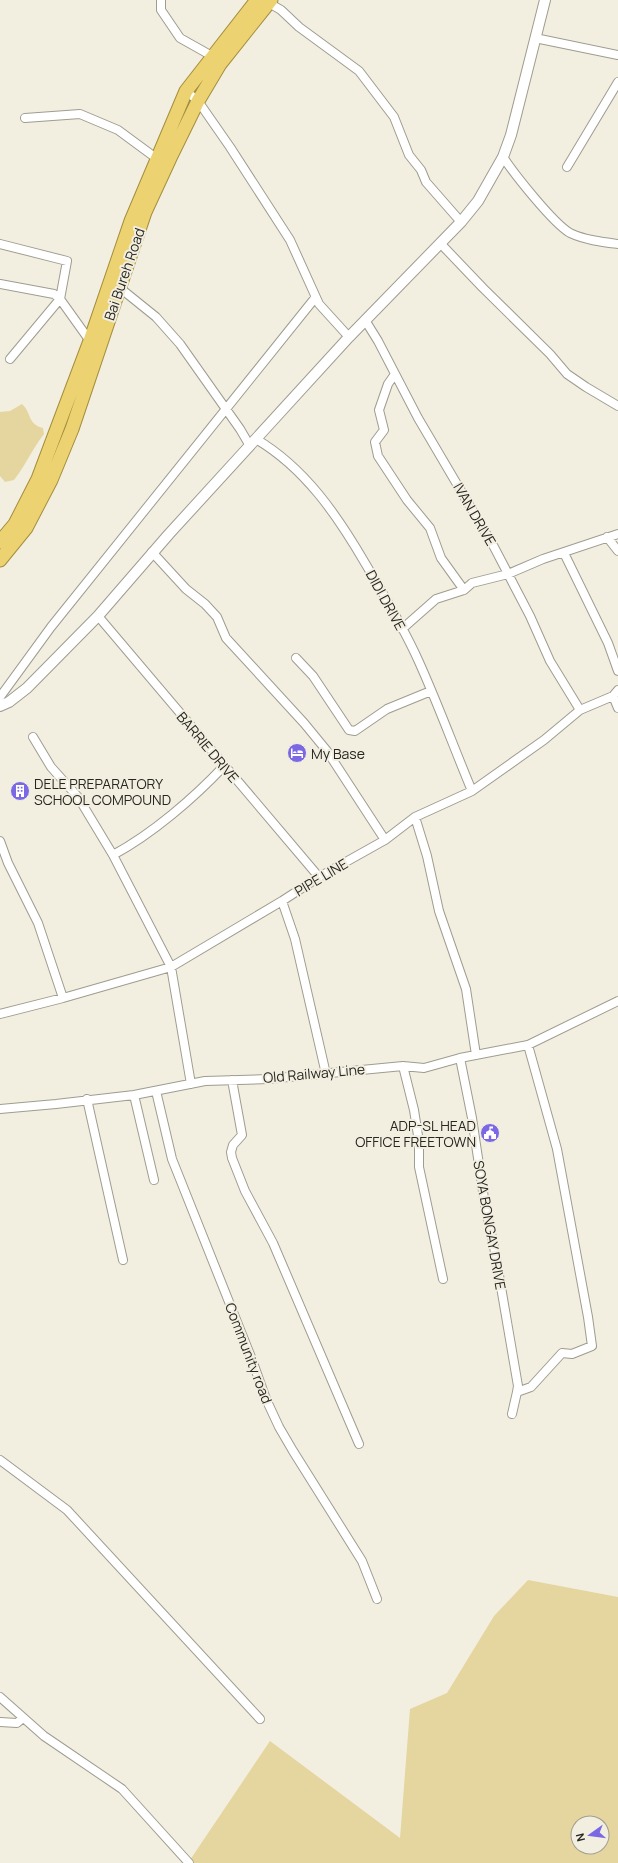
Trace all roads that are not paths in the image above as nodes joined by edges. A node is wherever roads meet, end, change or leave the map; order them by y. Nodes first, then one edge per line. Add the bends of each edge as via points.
1 (161, 0) edge
2 (545, 0) edge
3 (266, 1) edge
4 (535, 38) junction
5 (618, 55) edge
6 (212, 56) junction
7 (618, 82) edge
8 (186, 91) junction
9 (198, 101) junction
10 (25, 118) dead end
11 (503, 157) junction
12 (156, 158) junction
13 (567, 167) dead end
14 (461, 222) junction
15 (440, 243) junction
16 (0, 244) edge
17 (618, 244) edge
18 (0, 284) edge
19 (120, 288) junction
20 (315, 298) junction
21 (60, 299) junction
22 (366, 320) junction
23 (348, 337) junction
24 (90, 341) junction
25 (10, 359) dead end
26 (395, 374) junction
27 (618, 406) edge
28 (226, 409) junction
29 (253, 443) junction
30 (618, 534) edge
31 (606, 537) junction
32 (0, 542) edge
33 (618, 551) edge
34 (152, 552) junction
35 (564, 553) junction
36 (0, 560) edge
37 (508, 574) junction
38 (464, 590) junction
39 (98, 616) junction
40 (402, 628) junction
41 (296, 658) dead end
42 (618, 671) edge
43 (431, 691) junction
44 (615, 693) edge
45 (0, 697) edge
46 (0, 706) edge
47 (618, 708) edge
48 (580, 710) junction
49 (33, 737) dead end
50 (224, 766) junction
51 (472, 791) junction
52 (415, 817) junction
53 (385, 840) junction
54 (0, 841) edge
55 (2, 854) edge
56 (113, 855) junction
57 (319, 877) junction
58 (282, 901) junction
59 (171, 967) junction
60 (63, 998) junction
61 (618, 1000) edge
62 (0, 1014) edge
63 (528, 1045) junction
64 (476, 1055) junction
65 (460, 1058) junction
66 (403, 1066) junction
67 (326, 1074) junction
68 (232, 1080) junction
69 (191, 1084) junction
70 (156, 1091) junction
71 (134, 1095) junction
72 (87, 1100) junction
73 (0, 1109) edge
74 (154, 1180) dead end
75 (123, 1260) dead end
76 (443, 1279) dead end
77 (517, 1392) junction
78 (512, 1414) dead end
79 (359, 1444) dead end
80 (0, 1460) edge
81 (377, 1599) dead end
82 (0, 1697) edge
83 (23, 1718) junction
84 (260, 1719) dead end
85 (0, 1722) edge
86 (189, 1863) edge

1 - 6 street via 162,10 180,38
2 - 4 street
3 - 6 highway, Bai Bureh Road
3 - 9 highway, Bai Bureh Road via 220,64
3 - 14 street via 360,71 394,117 409,155 421,170 426,182
4 - 5 street
4 - 11 street
6 - 8 highway, Bai Bureh Road
7 - 13 street
8 - 9 street
8 - 12 highway, Bai Bureh Road
9 - 19 highway, Bai Bureh Road via 145,212
9 - 20 street via 290,240
10 - 12 street via 80,114 118,130
11 - 14 street via 478,201
11 - 17 street via 514,174 569,232 588,240
12 - 24 highway, Bai Bureh Road via 131,221
14 - 15 street
15 - 22 street
15 - 27 street via 567,374
16 - 21 street via 67,261
18 - 21 street via 54,294
19 - 28 street via 156,317 180,344
19 - 36 highway, Bai Bureh Road via 72,430 51,480 26,528
20 - 23 street
20 - 28 street
21 - 24 street
21 - 25 street
22 - 23 street
22 - 26 street, IVAN DRIVE
23 - 29 street
24 - 32 highway, Bai Bureh Road via 38,479 15,524
26 - 37 street, IVAN DRIVE
26 - 38 street via 388,384 380,410 384,430 375,442 378,456 407,500 430,528 441,558
28 - 29 street
28 - 45 street via 51,627
29 - 34 street
29 - 40 street, DIDI DRIVE via 272,448 302,474 326,503
30 - 31 street
31 - 33 street
31 - 35 street
34 - 39 street
34 - 53 street via 186,589 217,617 226,638 327,751
35 - 37 street
35 - 42 street via 608,643
37 - 38 street via 472,583
37 - 48 street, IVAN DRIVE via 550,661
38 - 40 street via 436,599
39 - 46 street via 27,688
39 - 50 street, BARRIE DRIVE
40 - 43 street, DIDI DRIVE
41 - 43 street via 350,730 355,731 387,709
43 - 51 street, DIDI DRIVE
44 - 47 street
44 - 48 street, PIPE LINE
48 - 51 street, PIPE LINE via 544,740
49 - 56 street via 51,767 78,797
50 - 56 street via 202,789 167,818
50 - 57 street, BARRIE DRIVE
51 - 52 street, PIPE LINE
52 - 53 street, PIPE LINE
52 - 64 street via 439,911 466,989
53 - 57 street, PIPE LINE
54 - 55 street
55 - 60 street via 38,923
56 - 59 street
57 - 58 street, PIPE LINE
58 - 59 street, PIPE LINE
58 - 67 street via 296,939
59 - 60 street, PIPE LINE
59 - 69 street
60 - 62 street, PIPE LINE
61 - 63 street, Old Railway Line
63 - 64 street, Old Railway Line
63 - 77 street via 557,1149 592,1346 572,1354 562,1354 531,1386
64 - 65 street, Old Railway Line
65 - 66 street, Old Railway Line via 424,1068
65 - 77 street, SOYA BONGAY DRIVE
66 - 67 street, Old Railway Line
66 - 76 street via 414,1110 419,1142 419,1167
67 - 68 street, Old Railway Line
68 - 69 street, Old Railway Line
68 - 79 street via 242,1135 233,1145 232,1158 245,1191 273,1242
69 - 70 street, Old Railway Line
70 - 71 street, Old Railway Line
70 - 81 street, Community road via 172,1159 266,1399 292,1451 362,1561
71 - 72 street, Old Railway Line
71 - 74 street
72 - 73 street, Old Railway Line
72 - 75 street
77 - 78 street, SOYA BONGAY DRIVE
80 - 84 street via 67,1510
82 - 83 street
83 - 85 street via 17,1723
83 - 86 street via 44,1736 122,1789

